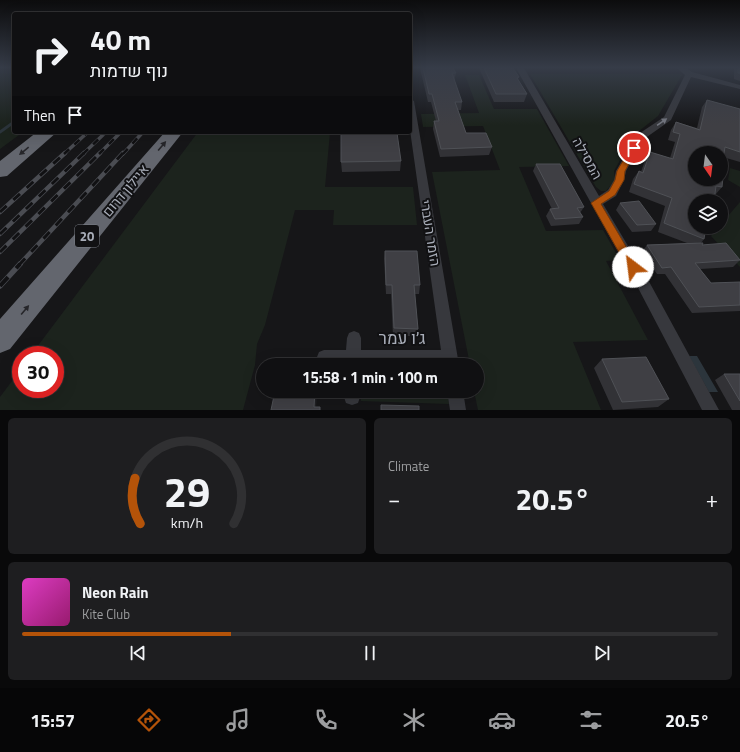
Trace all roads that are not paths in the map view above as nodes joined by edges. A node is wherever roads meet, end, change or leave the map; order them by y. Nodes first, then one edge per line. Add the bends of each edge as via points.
1 (531, 87) edge
2 (683, 87) edge
3 (412, 115) edge
4 (46, 134) edge
5 (172, 134) edge
6 (0, 171) edge
7 (596, 203) junction
8 (354, 338) dead end
9 (0, 340) edge
10 (324, 357) dead end
11 (331, 358) edge
12 (353, 358) edge
13 (450, 358) edge
14 (456, 398) edge
15 (458, 410) edge
16 (711, 410) edge

1 - 7 street, המסילה
7 -> 2 street via 612,193 640,137 668,118
3 - 13 street, הזמר העברי
4 -> 6 highway
9 -> 5 highway, איילון דרום / 20
7 - 16 street, המסילה
8 - 12 street
10 - 11 street, ג׳ו עמר
14 - 15 street

